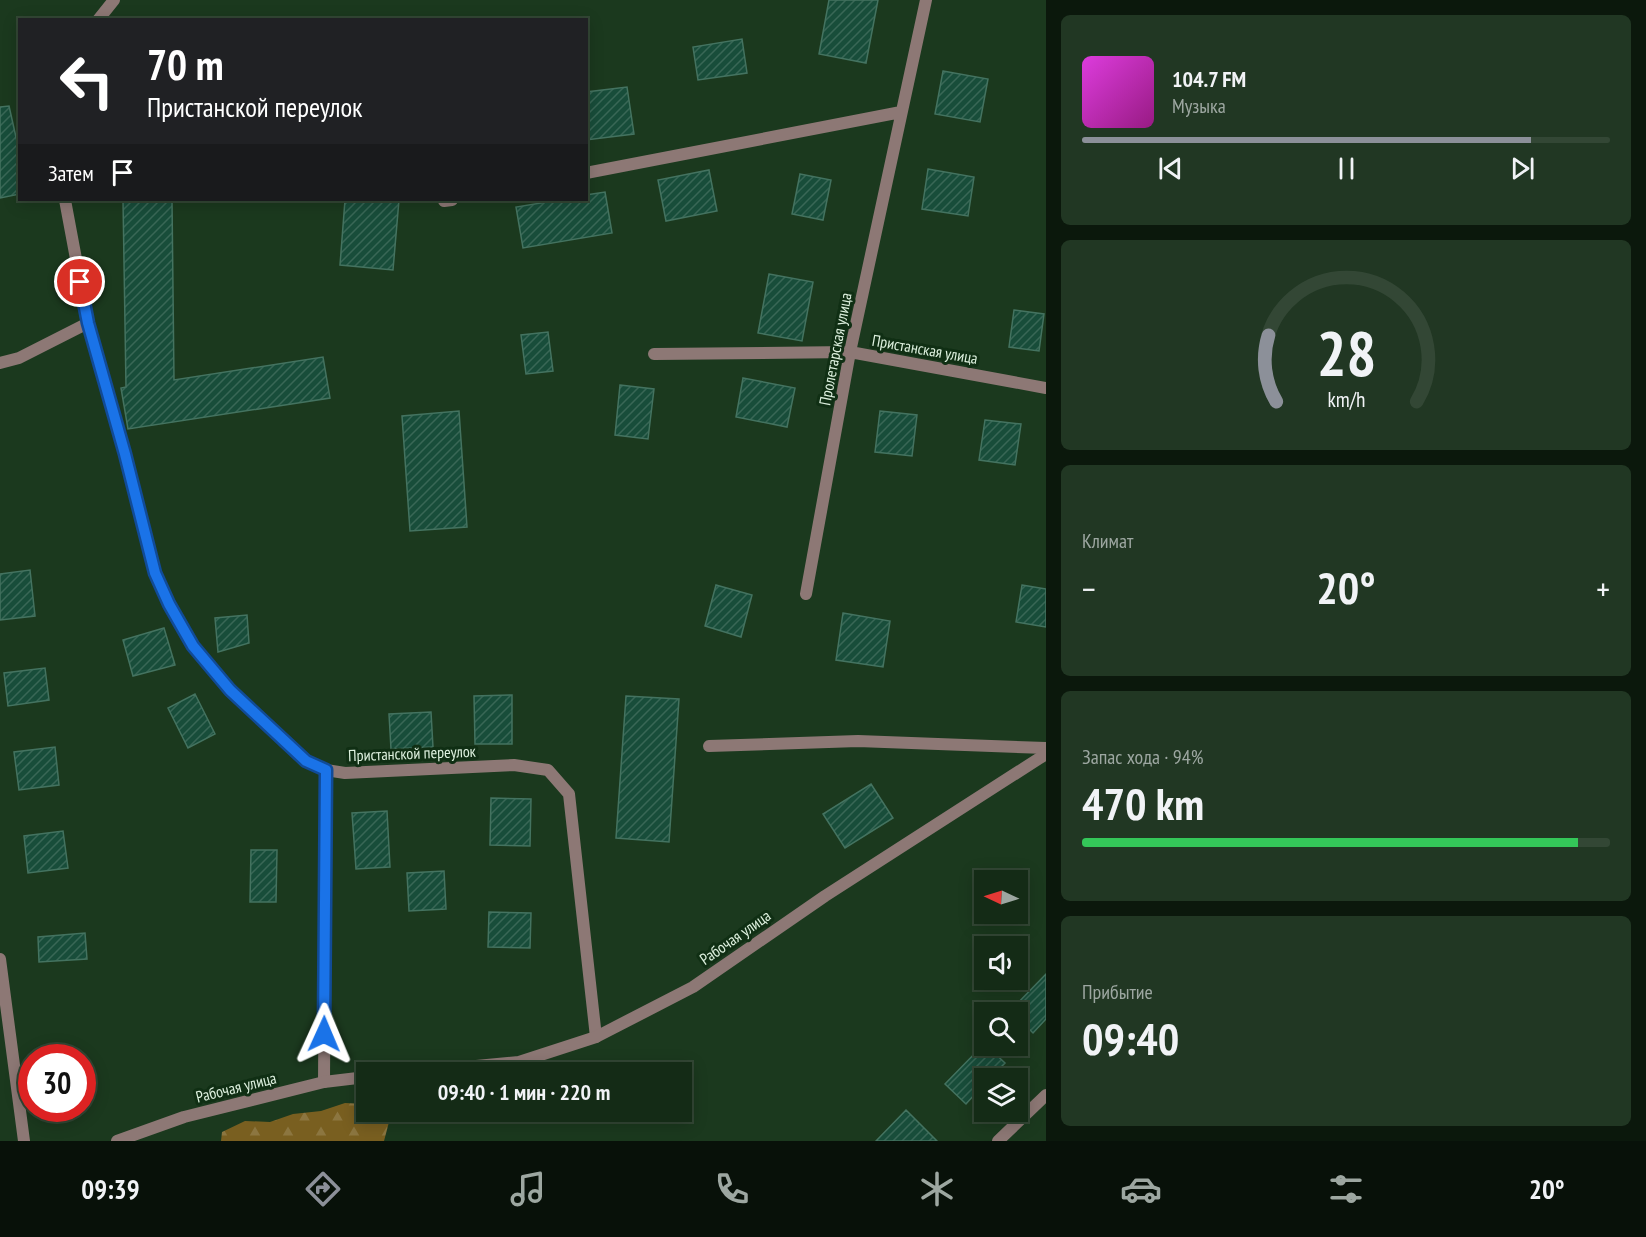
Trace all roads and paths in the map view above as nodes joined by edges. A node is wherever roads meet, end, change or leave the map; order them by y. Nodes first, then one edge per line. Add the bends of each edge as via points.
1 (114, 0) edge
2 (926, 0) edge
3 (100, 18) edge
4 (901, 112) junction
5 (588, 173) edge
6 (65, 201) edge
7 (88, 323) junction
8 (850, 352) junction
9 (654, 354) dead end
10 (0, 363) edge
11 (1046, 388) edge
12 (807, 594) dead end
13 (709, 746) dead end
14 (1046, 748) edge
15 (1046, 754) edge
16 (326, 770) junction
17 (0, 959) edge
18 (596, 1037) junction
19 (519, 1062) edge
20 (356, 1078) edge
21 (324, 1082) junction
22 (1046, 1095) edge
23 (24, 1141) edge
24 (117, 1141) edge
25 (998, 1141) edge

1 - 3 street
2 - 4 street, Пролетарская улица
4 - 5 street
4 - 8 street, Пролетарская улица
6 - 7 street, Пристанской переулок
7 - 10 street via 19,358
7 - 16 street, Пристанской переулок via 155,573 169,604 193,646 230,690 306,761
8 - 9 street, Пристанская улица
8 - 11 street, Пристанская улица
8 - 12 street, Пролетарская улица
13 - 14 street via 858,741
15 - 18 street, Рабочая улица via 825,896 693,987
16 - 18 street, Пристанской переулок via 345,773 514,765 548,770 569,794
16 - 21 street
17 - 23 street
18 - 19 street, Рабочая улица
20 - 21 street, Рабочая улица
21 - 24 street, Рабочая улица via 184,1117
22 - 25 street

